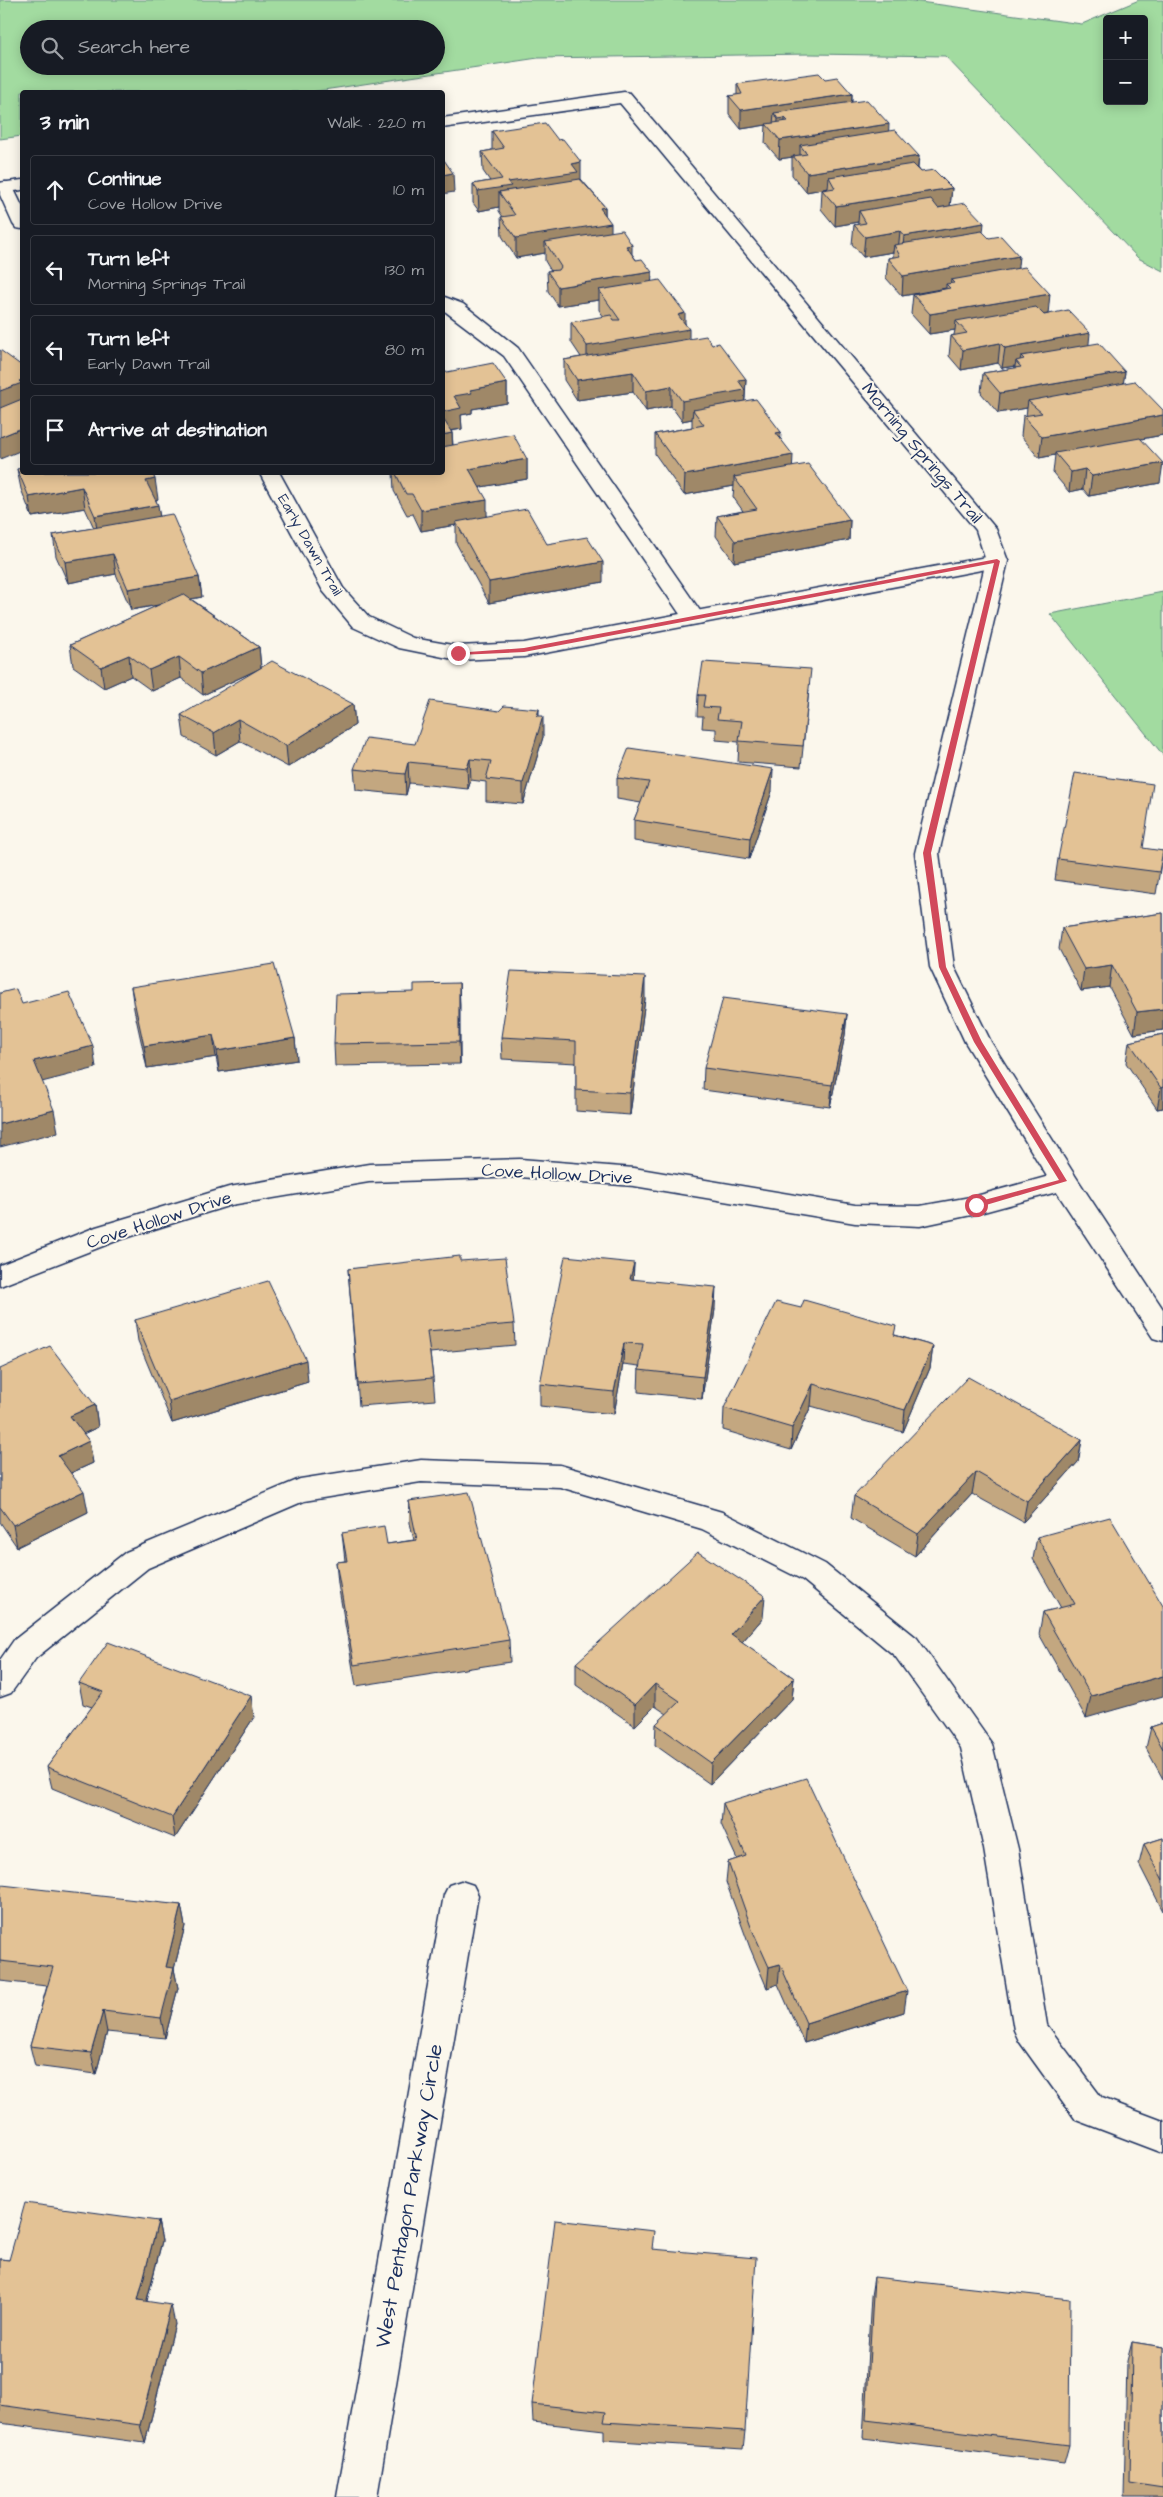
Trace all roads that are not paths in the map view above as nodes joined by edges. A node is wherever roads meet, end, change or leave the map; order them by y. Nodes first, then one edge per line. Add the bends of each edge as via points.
1 (445, 123) edge
2 (9, 187) edge
3 (20, 218) edge
4 (445, 302) edge
5 (271, 475) edge
6 (997, 561) junction
7 (694, 618) junction
8 (1064, 1181) junction
9 (0, 1276) edge
10 (1163, 1331) edge
11 (0, 1684) edge
12 (461, 1895) dead end
13 (1163, 2137) edge
14 (356, 2497) edge

1 - 6 street, Morning Springs Trail via 624,97 986,529
2 - 3 street
4 - 7 street via 511,352
5 - 7 street, Early Dawn Trail via 334,591 361,622 407,643 458,653 524,650
6 - 7 street, Early Dawn Trail
6 - 8 street via 927,853 942,967 978,1042
8 - 9 street, Cove Hollow Drive via 976,1205 920,1216 856,1214 634,1177 520,1168 369,1172 229,1196 106,1234
8 - 10 street
11 - 13 street via 25,1649 137,1560 300,1490 421,1471 560,1476 711,1520 814,1572 906,1647 976,1744 1001,1849 1032,2030 1090,2109
12 - 14 street, West Pentagon Parkway Circle

